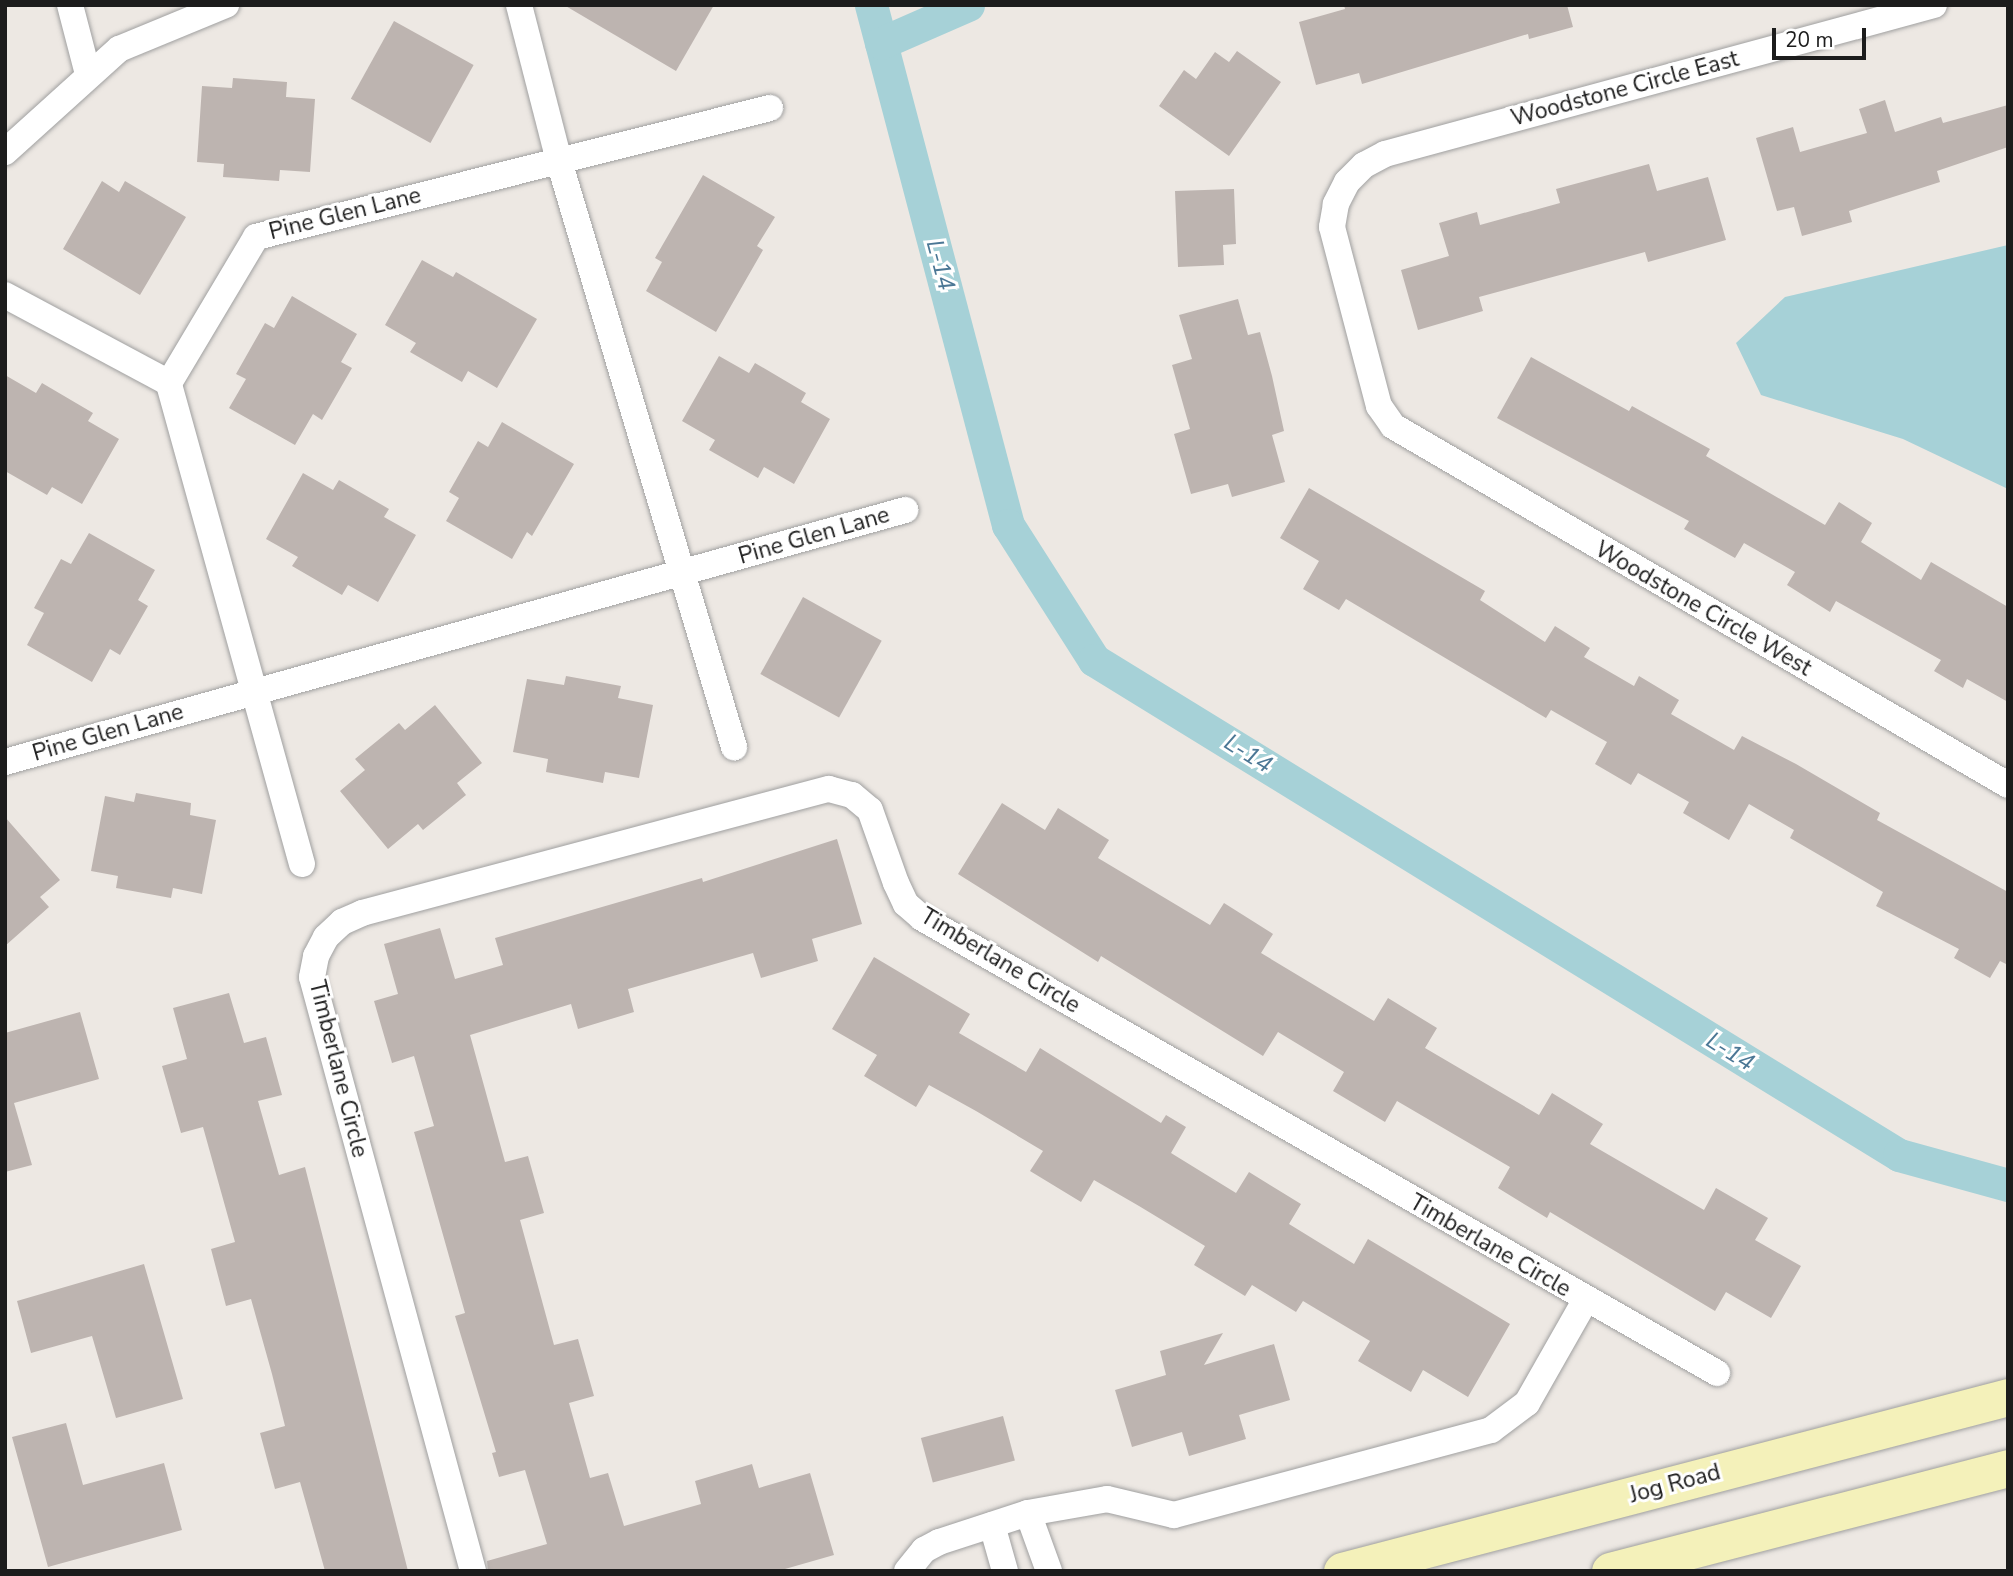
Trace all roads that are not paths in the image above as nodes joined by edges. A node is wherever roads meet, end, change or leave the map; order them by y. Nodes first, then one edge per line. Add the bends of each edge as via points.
1 (70, 5) edge
2 (226, 5) edge
3 (519, 5) edge
4 (1934, 5) edge
5 (88, 74) junction
6 (770, 108) dead end
7 (5, 152) edge
8 (559, 161) junction
9 (5, 295) edge
10 (169, 383) junction
11 (1399, 430) joint
12 (905, 510) dead end
13 (683, 572) junction
14 (252, 693) junction
15 (734, 747) dead end
16 (5, 762) edge
17 (2008, 785) edge
18 (302, 864) dead end
19 (1585, 1301) junction
20 (1717, 1373) dead end
21 (2008, 1397) edge
22 (2008, 1468) edge
23 (1028, 1513) junction
24 (992, 1525) junction
25 (472, 1571) edge
26 (908, 1571) edge
27 (1005, 1571) edge
28 (1049, 1571) edge
29 (1342, 1571) edge
30 (1610, 1571) edge

1 - 5 street
2 - 5 street via 120,49
3 - 8 street
4 - 11 street, Woodstone Circle East via 1385,154 1356,174 1336,204 1335,249 1379,406
5 - 7 street
6 - 8 street, Pine Glen Lane
8 - 10 street, Pine Glen Lane via 256,237
8 - 13 street
9 - 10 street
10 - 14 street
11 - 17 street, Woodstone Circle West
12 - 13 street, Pine Glen Lane
13 - 14 street, Pine Glen Lane
13 - 15 street
14 - 16 street, Pine Glen Lane
14 - 18 street
19 - 20 street
19 - 23 street, Timberlane Circle via 1527,1403 1491,1430 1174,1515 1107,1499
19 - 25 street, Timberlane Circle via 922,918 906,904 870,810 852,795 829,789 362,913 334,929 316,956 312,977
21 - 29 main road, Jog Road
22 - 30 main road
23 - 24 street, Timberlane Circle
23 - 28 street
24 - 26 street, Timberlane Circle via 924,1550
24 - 27 street

